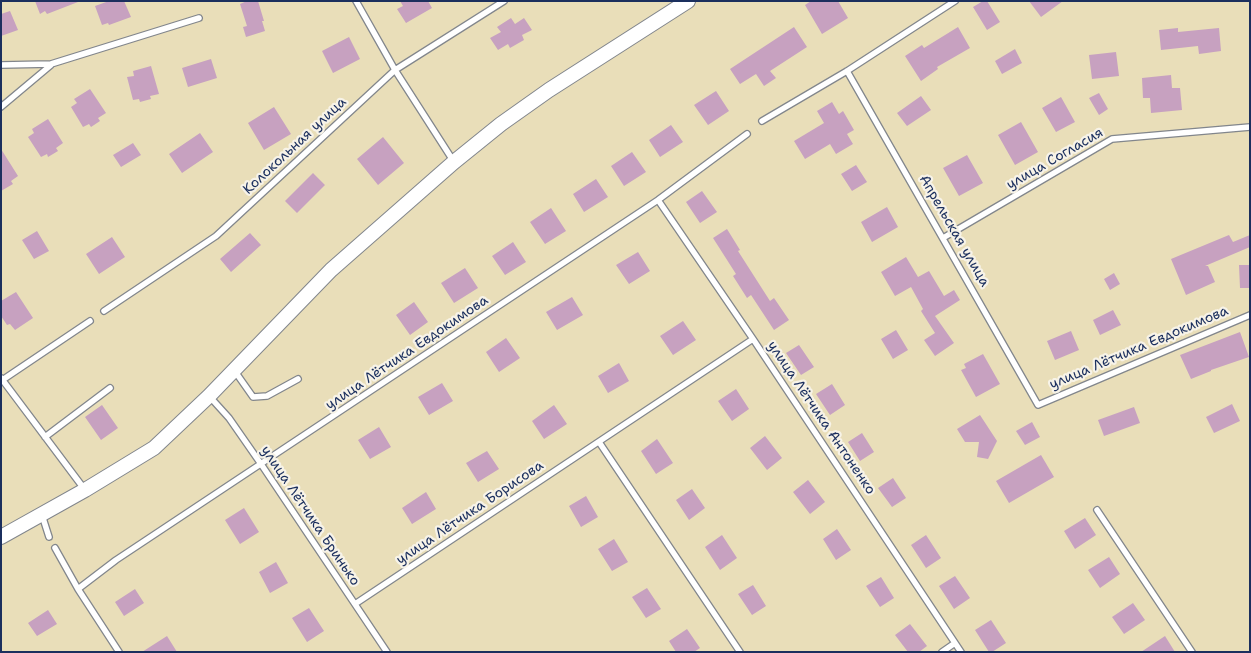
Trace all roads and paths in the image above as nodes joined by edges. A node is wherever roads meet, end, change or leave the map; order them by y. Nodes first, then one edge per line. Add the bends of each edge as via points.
1 (356, 1) edge
2 (504, 1) edge
3 (688, 1) edge
4 (955, 1) edge
5 (199, 18) dead end
6 (51, 64) junction
7 (1, 65) edge
8 (395, 70) junction
9 (847, 71) junction
10 (1, 107) edge
11 (762, 121) dead end
12 (1250, 127) edge
13 (747, 134) dead end
14 (454, 162) junction
15 (658, 200) junction
16 (943, 238) junction
17 (104, 311) dead end
18 (1250, 315) edge
19 (90, 321) dead end
20 (753, 339) junction
21 (234, 370) junction
22 (298, 379) dead end
23 (2, 380) edge
24 (110, 388) dead end
25 (209, 396) junction
26 (1038, 405) joint
27 (45, 437) junction
28 (599, 442) junction
29 (261, 464) junction
30 (85, 490) junction
31 (1096, 510) dead end
32 (42, 514) junction
33 (1, 537) edge
34 (49, 537) dead end
35 (55, 548) dead end
36 (78, 589) junction
37 (355, 604) junction
38 (955, 643) junction
39 (119, 652) edge
40 (387, 652) edge
41 (740, 652) edge
42 (942, 652) edge
43 (961, 652) edge
44 (1192, 652) edge

1 - 8 lane
2 - 8 lane, Колокольная улица
3 - 14 street via 549,90
4 - 9 lane
5 - 6 lane
6 - 7 lane
6 - 10 lane
8 - 14 lane
8 - 17 lane, Колокольная улица via 216,236
9 - 11 lane
9 - 16 lane, Апрельская улица
12 - 16 lane, улица Согласия via 1112,139
13 - 15 lane, улица Лётчика Евдокимова
14 - 21 street via 331,270
15 - 20 lane, улица Лётчика Антоненко
15 - 29 lane, улица Лётчика Евдокимова
16 - 26 lane, Апрельская улица
18 - 26 lane, улица Лётчика Евдокимова
19 - 23 lane
20 - 28 lane, улица Лётчика Борисова
20 - 38 lane, улица Лётчика Антоненко
21 - 22 lane via 253,397 267,396
21 - 25 street
23 - 27 lane
24 - 27 lane
25 - 29 lane, улица Лётчика Бринько
25 - 30 street via 154,448
27 - 30 lane
28 - 37 lane, улица Лётчика Борисова
28 - 41 lane
29 - 36 lane, улица Лётчика Евдокимова via 116,560
29 - 37 lane, улица Лётчика Бринько
30 - 32 street
31 - 44 lane
32 - 33 street
32 - 34 lane
35 - 36 lane
36 - 39 lane
37 - 40 lane, улица Лётчика Бринько
38 - 42 lane
38 - 43 lane, улица Лётчика Антоненко

